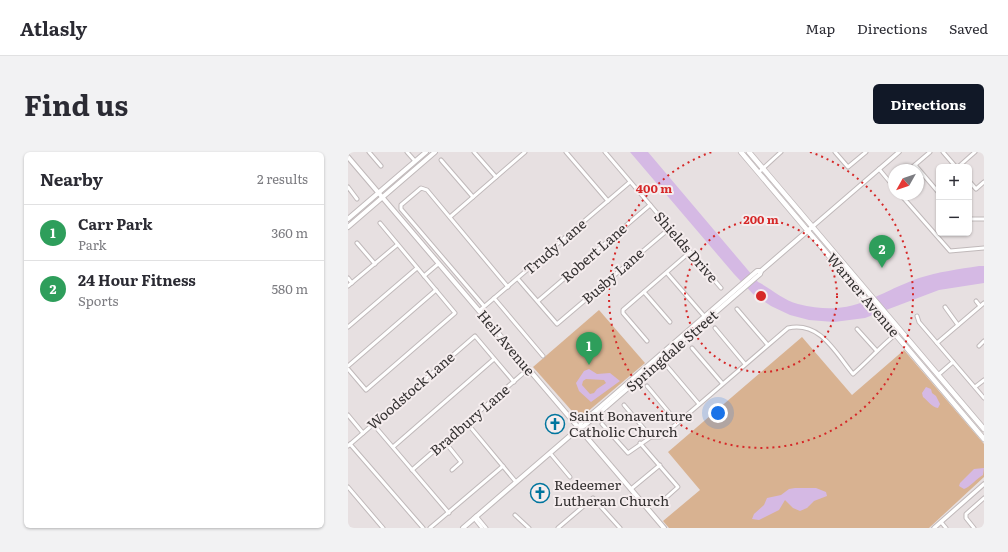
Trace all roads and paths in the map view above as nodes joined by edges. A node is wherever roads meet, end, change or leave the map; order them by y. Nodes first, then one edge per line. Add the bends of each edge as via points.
1 (369, 152) edge
2 (407, 152) edge
3 (426, 152) edge
4 (435, 152) edge
5 (474, 152) edge
6 (525, 152) edge
7 (566, 152) edge
8 (605, 152) edge
9 (742, 152) edge
10 (749, 152) edge
11 (781, 152) edge
12 (835, 152) edge
13 (866, 152) edge
14 (899, 152) edge
15 (930, 152) edge
16 (943, 152) edge
17 (975, 152) edge
18 (348, 157) edge
19 (441, 160) dead end
20 (415, 161) junction
21 (916, 164) edge
22 (954, 164) edge
23 (961, 164) edge
24 (381, 166) dead end
25 (763, 168) junction
26 (879, 169) junction
27 (759, 172) junction
28 (924, 176) edge
29 (496, 177) junction
30 (888, 179) edge
31 (630, 182) junction
32 (984, 182) edge
33 (972, 184) edge
34 (348, 187) edge
35 (773, 189) junction
36 (936, 190) edge
37 (378, 193) junction
38 (472, 197) junction
39 (382, 198) junction
40 (358, 199) dead end
41 (905, 200) edge
42 (608, 201) junction
43 (790, 201) junction
44 (650, 205) junction
45 (450, 217) junction
46 (348, 219) edge
47 (984, 219) edge
48 (972, 220) edge
49 (380, 224) dead end
50 (348, 227) edge
51 (670, 228) junction
52 (810, 228) junction
53 (358, 243) dead end
54 (397, 245) junction
55 (984, 248) edge
56 (690, 252) junction
57 (375, 264) junction
58 (438, 264) junction
59 (417, 268) junction
60 (667, 273) junction
61 (424, 276) junction
62 (348, 278) edge
63 (852, 278) junction
64 (518, 279) junction
65 (352, 283) junction
66 (348, 286) edge
67 (508, 287) junction
68 (721, 288) dead end
69 (436, 290) junction
70 (644, 292) junction
71 (861, 293) junction
72 (494, 298) junction
73 (874, 299) junction
74 (538, 301) junction
75 (976, 301) dead end
76 (984, 303) edge
77 (484, 306) junction
78 (980, 306) junction
79 (945, 307) dead end
80 (737, 308) dead end
81 (479, 311) junction
82 (917, 316) dead end
83 (706, 319) junction
84 (670, 322) dead end
85 (958, 324) junction
86 (348, 327) edge
87 (715, 328) dead end
88 (857, 329) dead end
89 (900, 330) junction
90 (896, 334) junction
91 (647, 341) dead end
92 (984, 341) edge
93 (937, 343) junction
94 (767, 344) junction
95 (978, 346) dead end
96 (692, 348) dead end
97 (876, 350) junction
98 (543, 356) dead end
99 (661, 358) junction
100 (494, 359) junction
101 (953, 362) junction
102 (745, 364) junction
103 (348, 366) edge
104 (348, 369) edge
105 (528, 369) junction
106 (938, 375) junction
107 (933, 379) junction
108 (984, 380) edge
109 (514, 382) junction
110 (722, 383) junction
111 (647, 386) dead end
112 (975, 388) junction
113 (984, 398) edge
114 (699, 404) junction
115 (624, 405) dead end
116 (348, 415) edge
117 (677, 422) junction
118 (467, 423) junction
119 (373, 424) junction
120 (602, 424) dead end
121 (579, 428) junction
122 (984, 429) edge
123 (363, 433) junction
124 (651, 436) junction
125 (984, 439) edge
126 (445, 442) junction
127 (640, 443) junction
128 (349, 445) edge
129 (393, 447) junction
130 (550, 453) junction
131 (660, 465) junction
132 (503, 466) junction
133 (412, 470) junction
134 (452, 470) dead end
135 (570, 477) dead end
136 (516, 482) junction
137 (984, 484) edge
138 (348, 487) edge
139 (631, 489) junction
140 (984, 498) edge
141 (659, 504) dead end
142 (449, 513) junction
143 (515, 515) dead end
144 (475, 517) junction
145 (941, 522) junction
146 (383, 528) edge
147 (423, 528) edge
148 (430, 528) edge
149 (463, 528) edge
150 (482, 528) edge
151 (486, 528) edge
152 (529, 528) edge
153 (558, 528) edge
154 (620, 528) edge
155 (664, 528) edge
156 (934, 528) edge
157 (946, 528) edge
158 (974, 528) edge

1 - 24 street
2 - 20 street
3 - 20 main road
4 - 39 main road
5 - 29 street
6 - 29 street
7 - 42 street
8 - 31 street, Shields Drive
9 - 27 main road, Warner Avenue
10 - 25 main road, Warner Avenue
11 - 25 street
12 - 13 street via 848,167
14 - 26 street, Springdale Street
15 - 21 street
16 - 22 street
17 - 23 street
18 - 37 main road, Heil Avenue
19 - 38 street
20 - 37 main road
25 - 27 street
25 - 43 main road, Warner Avenue
26 - 30 street
26 - 52 street, Springdale Street
27 - 35 main road, Warner Avenue
28 - 36 street
29 - 38 street
31 - 42 street, Trudy Lane
31 - 44 street, Shields Drive
32 - 33 street via 976,189
34 - 40 street
35 - 43 main road via 787,202
35 - 52 main road, Warner Avenue
37 - 39 main road, Heil Avenue
37 - 46 main road
38 - 45 street
39 - 50 main road
39 - 58 main road, Heil Avenue
41 - 55 street via 950,251
42 - 64 street, Trudy Lane
43 - 52 main road, Warner Avenue
44 - 51 street, Shields Drive
44 - 74 street, Robert Lane
45 - 67 street
45 - 77 street, Heil Avenue via 423,188 400,207
47 - 48 street
49 - 54 street
51 - 56 street, Shields Drive
51 - 74 street, Busby Lane via 557,324
52 - 63 main road, Warner Avenue
52 - 83 main road, Springdale Street
53 - 57 street
54 - 57 street
54 - 59 street
56 - 60 street
56 - 68 street, Shields Drive
57 - 65 street
58 - 61 street
58 - 81 main road, Heil Avenue
59 - 61 street
59 - 86 street
60 - 70 street
60 - 83 street
61 - 69 street
62 - 65 street
63 - 71 main road, Warner Avenue
63 - 73 main road, Warner Avenue
64 - 67 street, Trudy Lane
64 - 74 street
65 - 66 street
67 - 72 street, Trudy Lane
69 - 103 street
69 - 104 street via 455,313 366,390
70 - 84 street
70 - 91 street via 622,311
71 - 73 main road via 864,292
71 - 90 main road, Warner Avenue
72 - 77 street, Trudy Lane
72 - 98 street
73 - 89 main road, Warner Avenue
75 - 78 street
76 - 78 street
77 - 81 street, Trudy Lane
78 - 85 street
79 - 85 street
80 - 94 street
81 - 105 main road, Heil Avenue
82 - 93 street
83 - 99 main road, Springdale Street
85 - 93 street
87 - 102 street
88 - 97 street
89 - 90 street
89 - 106 main road, Warner Avenue
90 - 97 street
90 - 107 main road, Warner Avenue
92 - 95 street
93 - 101 street
94 - 97 street via 788,328 796,326 812,329 820,334 853,374
94 - 102 street
96 - 110 street
99 - 114 street
99 - 121 main road, Springdale Street
100 - 109 street
100 - 119 street, Woodstock Lane via 475,336
100 - 129 street
101 - 106 street
101 - 112 street
102 - 110 street
105 - 109 street, Bradbury Lane
105 - 121 main road, Heil Avenue
106 - 107 street
106 - 122 main road, Warner Avenue
107 - 125 main road, Warner Avenue
108 - 112 street
109 - 118 street, Bradbury Lane
110 - 114 street
111 - 117 street
112 - 113 street
114 - 117 street
115 - 124 street
116 - 123 street
117 - 124 street via 660,437
118 - 126 street, Bradbury Lane
118 - 132 street
119 - 123 street, Woodstock Lane
119 - 129 street
120 - 127 street via 628,453
121 - 130 main road, Springdale Street
121 - 139 main road, Heil Avenue
123 - 128 street, Woodstock Lane
124 - 127 street
126 - 133 street, Bradbury Lane
126 - 134 street via 461,462
127 - 131 street
128 - 147 street
129 - 133 street
130 - 135 street
130 - 136 main road, Springdale Street
131 - 139 street
131 - 141 street via 678,487
132 - 136 street
132 - 142 street
133 - 142 street
136 - 144 main road, Springdale Street
137 - 145 street
138 - 146 street
139 - 155 main road, Heil Avenue
140 - 158 street via 965,516
142 - 148 street
143 - 152 street
144 - 149 main road, Springdale Street
144 - 150 street
144 - 151 street
145 - 156 street
145 - 157 street
153 - 154 street via 593,498

